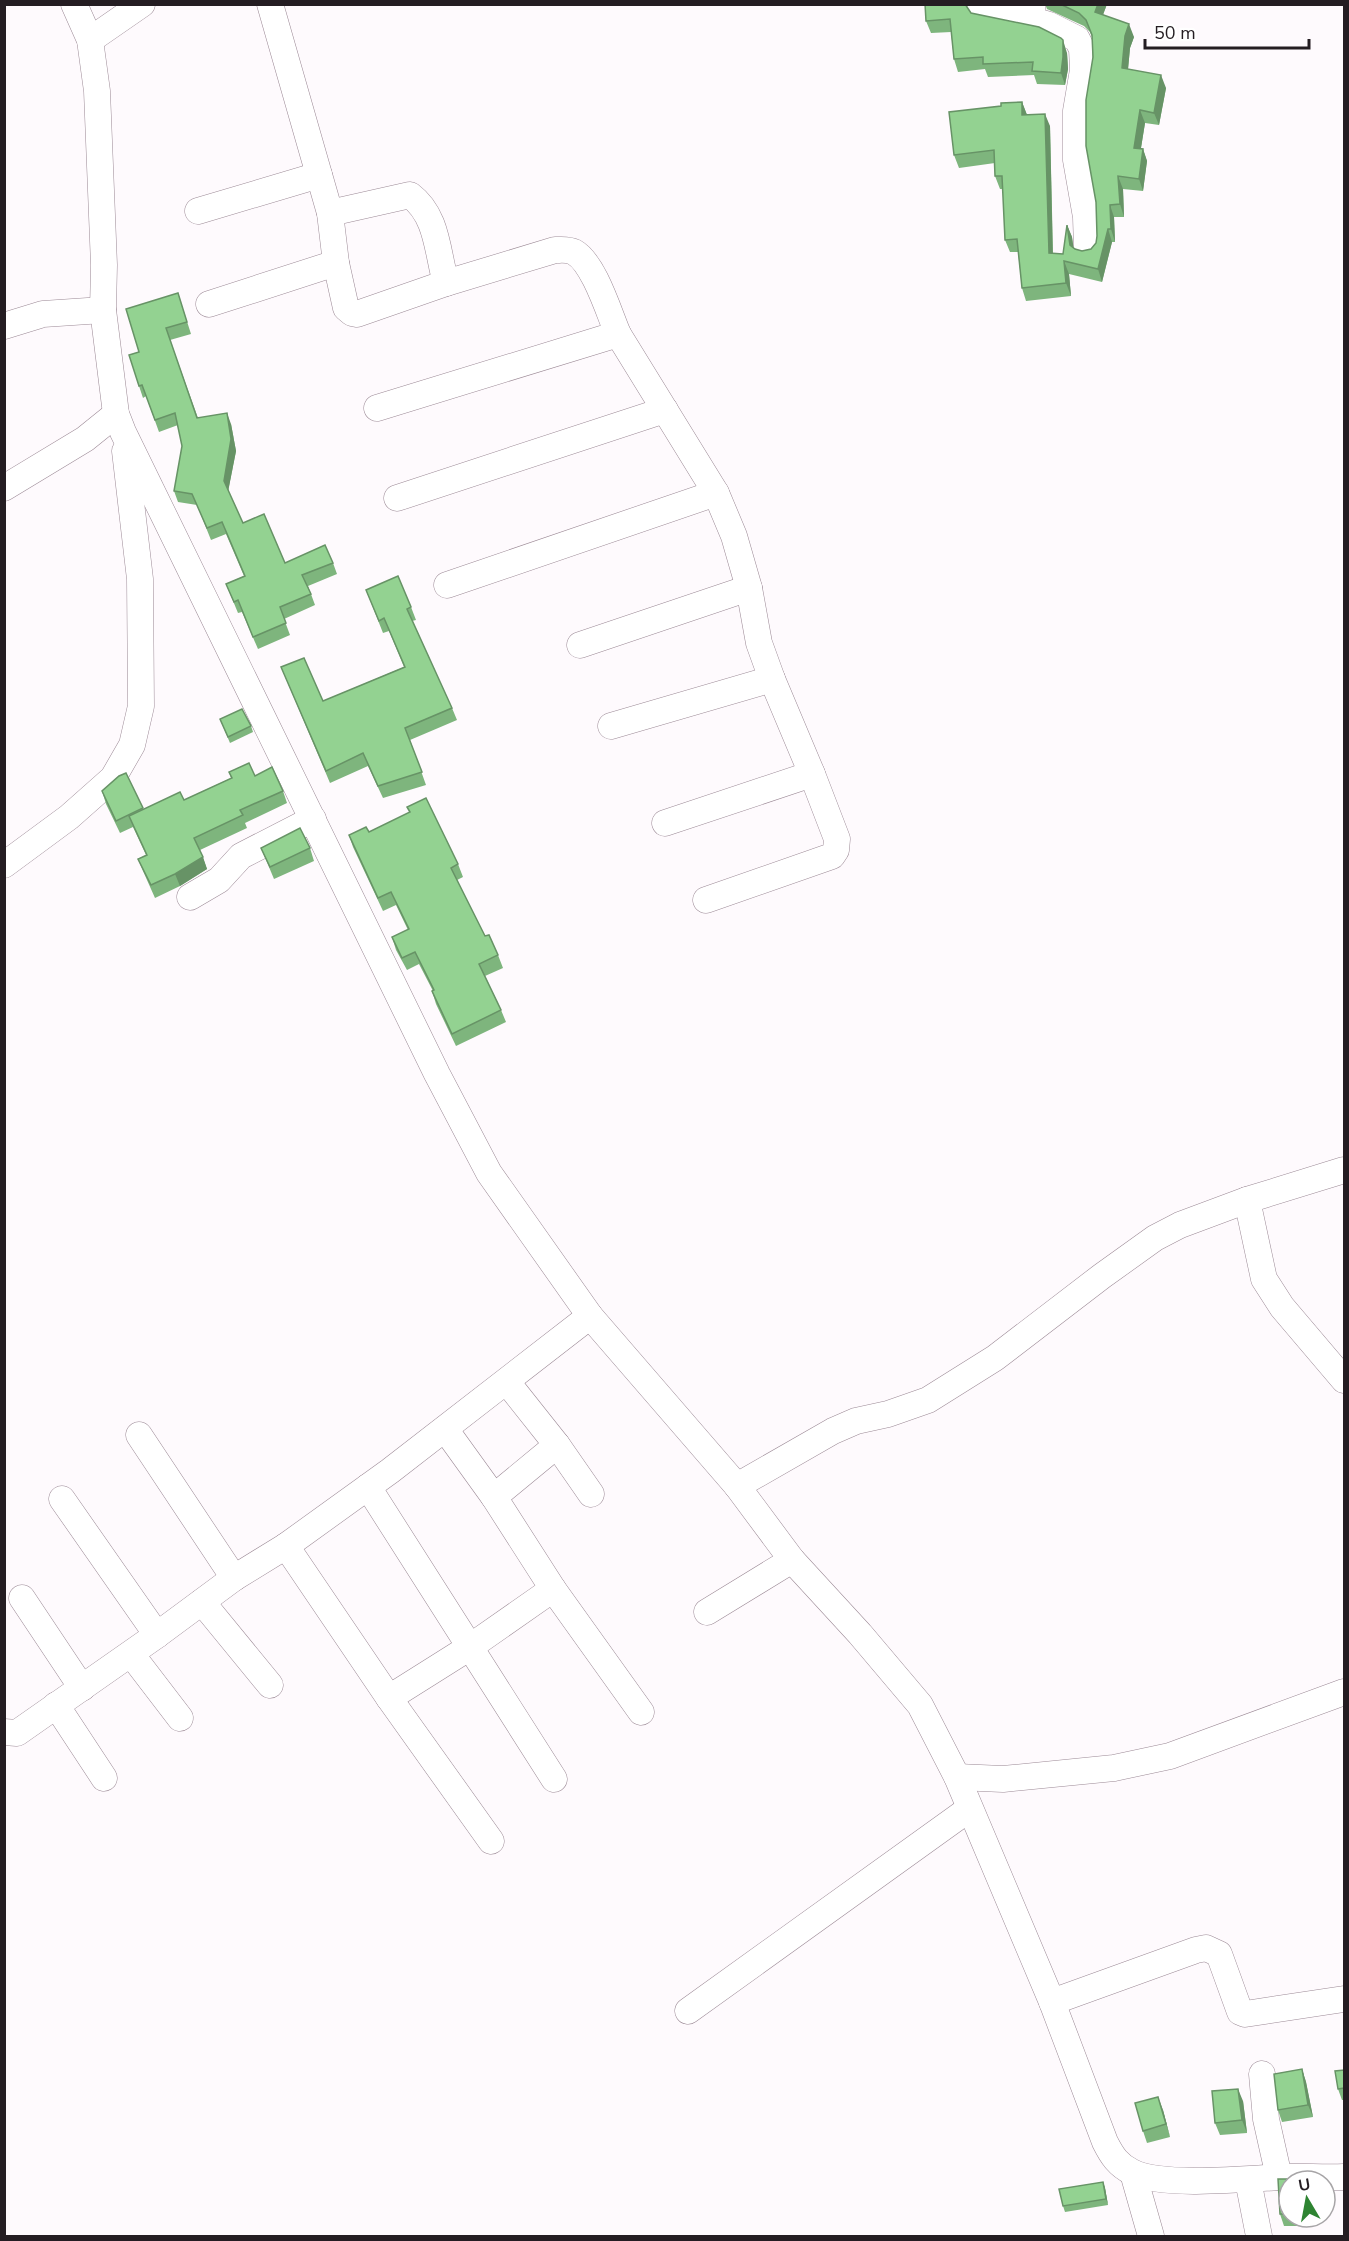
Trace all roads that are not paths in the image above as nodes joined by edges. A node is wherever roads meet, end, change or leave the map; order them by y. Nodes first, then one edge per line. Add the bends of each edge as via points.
1 (74, 4) edge
2 (142, 4) edge
3 (270, 4) edge
4 (980, 4) edge
5 (1032, 12) edge
6 (90, 40) junction
7 (320, 175) junction
8 (198, 211) dead end
9 (330, 213) junction
10 (1088, 249) edge
11 (336, 263) junction
12 (446, 283) junction
13 (209, 304) dead end
14 (103, 310) junction
15 (4, 326) edge
16 (618, 334) junction
17 (377, 408) dead end
18 (665, 410) junction
19 (120, 423) junction
20 (4, 488) edge
21 (716, 493) junction
22 (397, 498) dead end
23 (447, 585) dead end
24 (749, 588) junction
25 (580, 645) dead end
26 (772, 680) junction
27 (611, 726) dead end
28 (812, 774) junction
29 (313, 819) junction
30 (665, 823) dead end
31 (4, 865) edge
32 (190, 897) dead end
33 (706, 900) dead end
34 (1344, 1170) edge
35 (1247, 1200) junction
36 (590, 1316) junction
37 (1344, 1380) edge
38 (507, 1382) junction
39 (445, 1429) junction
40 (139, 1435) dead end
41 (557, 1445) junction
42 (737, 1486) junction
43 (368, 1487) junction
44 (591, 1494) dead end
45 (494, 1497) junction
46 (62, 1499) dead end
47 (286, 1546) junction
48 (792, 1560) junction
49 (234, 1578) junction
50 (553, 1589) junction
51 (22, 1598) dead end
52 (202, 1602) junction
53 (707, 1612) dead end
54 (157, 1635) junction
55 (470, 1647) junction
56 (131, 1654) junction
57 (270, 1685) dead end
58 (82, 1688) junction
59 (1344, 1692) edge
60 (389, 1698) junction
61 (56, 1706) junction
62 (641, 1712) dead end
63 (180, 1718) dead end
64 (4, 1732) edge
65 (957, 1777) junction
66 (104, 1778) dead end
67 (554, 1779) dead end
68 (969, 1809) junction
69 (491, 1841) dead end
70 (1344, 1999) edge
71 (1052, 2002) junction
72 (688, 2011) dead end
73 (1262, 2074) dead end
74 (1277, 2169) edge
75 (1133, 2174) junction
76 (1277, 2177) edge
77 (1248, 2180) junction
78 (1151, 2236) edge
79 (1259, 2236) edge

1 - 6 street
2 - 6 street
3 - 7 street
4 - 5 street via 984,13
5 - 10 street via 1077,39 1082,49 1076,160
6 - 14 street via 98,91
7 - 8 street
7 - 9 street
9 - 11 street
9 - 12 street via 411,195 422,203 431,219
11 - 12 street via 346,308 357,314
11 - 13 street
12 - 16 street via 565,249 575,252 590,268
14 - 15 street via 42,314
14 - 19 street
16 - 17 street
16 - 18 street
18 - 21 street
18 - 22 street
19 - 20 street via 85,439
19 - 29 street
19 - 31 street via 140,579 141,706 132,745 113,778 69,817
21 - 23 street
21 - 24 street
24 - 25 street
24 - 26 street via 759,643
26 - 27 street
26 - 28 street
28 - 30 street
28 - 33 street via 837,839 832,856
29 - 32 street via 241,856 219,880
29 - 36 street via 489,1173
34 - 35 street
35 - 37 street via 1264,1279 1282,1307
35 - 42 street via 1155,1238 995,1358 928,1400 833,1431
36 - 38 street
36 - 42 street
38 - 39 street
38 - 41 street
39 - 43 street
39 - 45 street
40 - 49 street
41 - 44 street
41 - 45 street
42 - 48 street
43 - 47 street
43 - 55 street
45 - 50 street
46 - 54 street
47 - 49 street
47 - 60 street
48 - 53 street
48 - 65 street via 920,1705
49 - 52 street
50 - 55 street
50 - 62 street
51 - 58 street
52 - 54 street
52 - 57 street
54 - 56 street
55 - 60 street
55 - 67 street
56 - 58 street
56 - 63 street
58 - 61 street
59 - 65 street via 1170,1756 1114,1768 1003,1779
60 - 69 street
61 - 64 street via 17,1733
61 - 66 street
65 - 68 street
68 - 71 street
68 - 72 street
70 - 71 street via 1245,2014 1240,2012 1219,1954 1206,1948
71 - 75 street via 1105,2142 1114,2161
73 - 74 street via 1266,2119
75 - 77 street via 1160,2179
75 - 78 street
76 - 77 street
77 - 79 street

